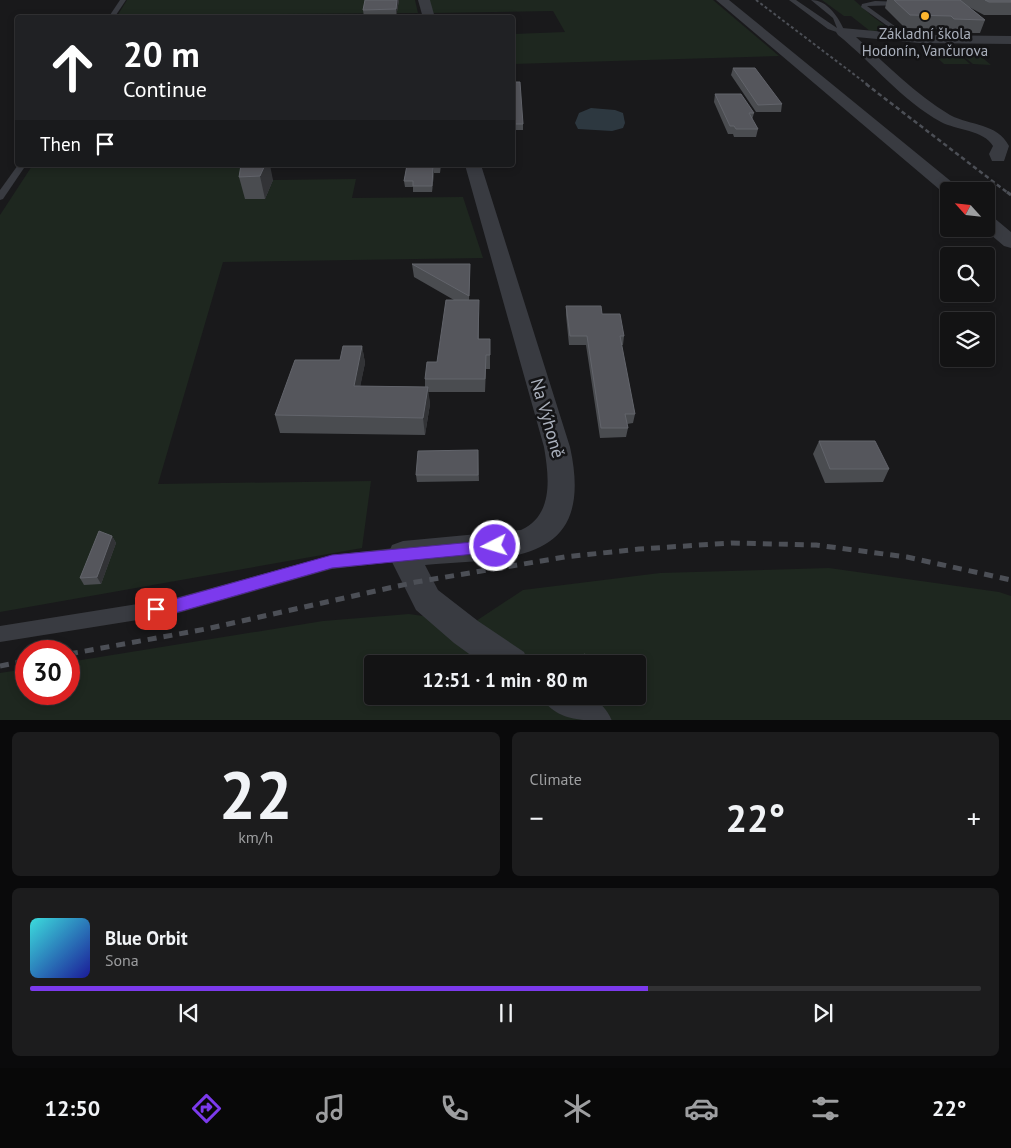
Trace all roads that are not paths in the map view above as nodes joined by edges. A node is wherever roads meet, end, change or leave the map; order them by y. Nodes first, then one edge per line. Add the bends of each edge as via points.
1 (123, 0) edge
2 (424, 0) edge
3 (722, 0) edge
4 (792, 0) edge
5 (814, 0) edge
6 (910, 3) edge
7 (113, 15) edge
8 (428, 15) edge
9 (842, 32) junction
10 (910, 38) junction
11 (1011, 40) edge
12 (998, 157) dead end
13 (21, 167) edge
14 (474, 167) edge
15 (941, 182) edge
16 (0, 197) edge
17 (995, 229) edge
18 (1011, 242) edge
19 (403, 554) junction
20 (0, 634) edge
21 (499, 655) edge
22 (572, 705) edge
23 (594, 720) edge

1 - 7 lane
2 - 8 street
3 - 15 street
4 - 9 lane via 830,28
5 - 9 lane via 836,17
6 - 10 lane via 875,2 864,7
9 - 10 street
9 - 12 street via 896,81 944,117 996,137 1001,146
10 - 11 street
13 - 16 lane
14 - 19 street, Na Výhoně via 557,447 563,476 561,502 551,522 535,537 513,544
17 - 18 street
19 - 20 lane via 332,562 175,606
19 - 21 street via 427,600
22 - 23 street

